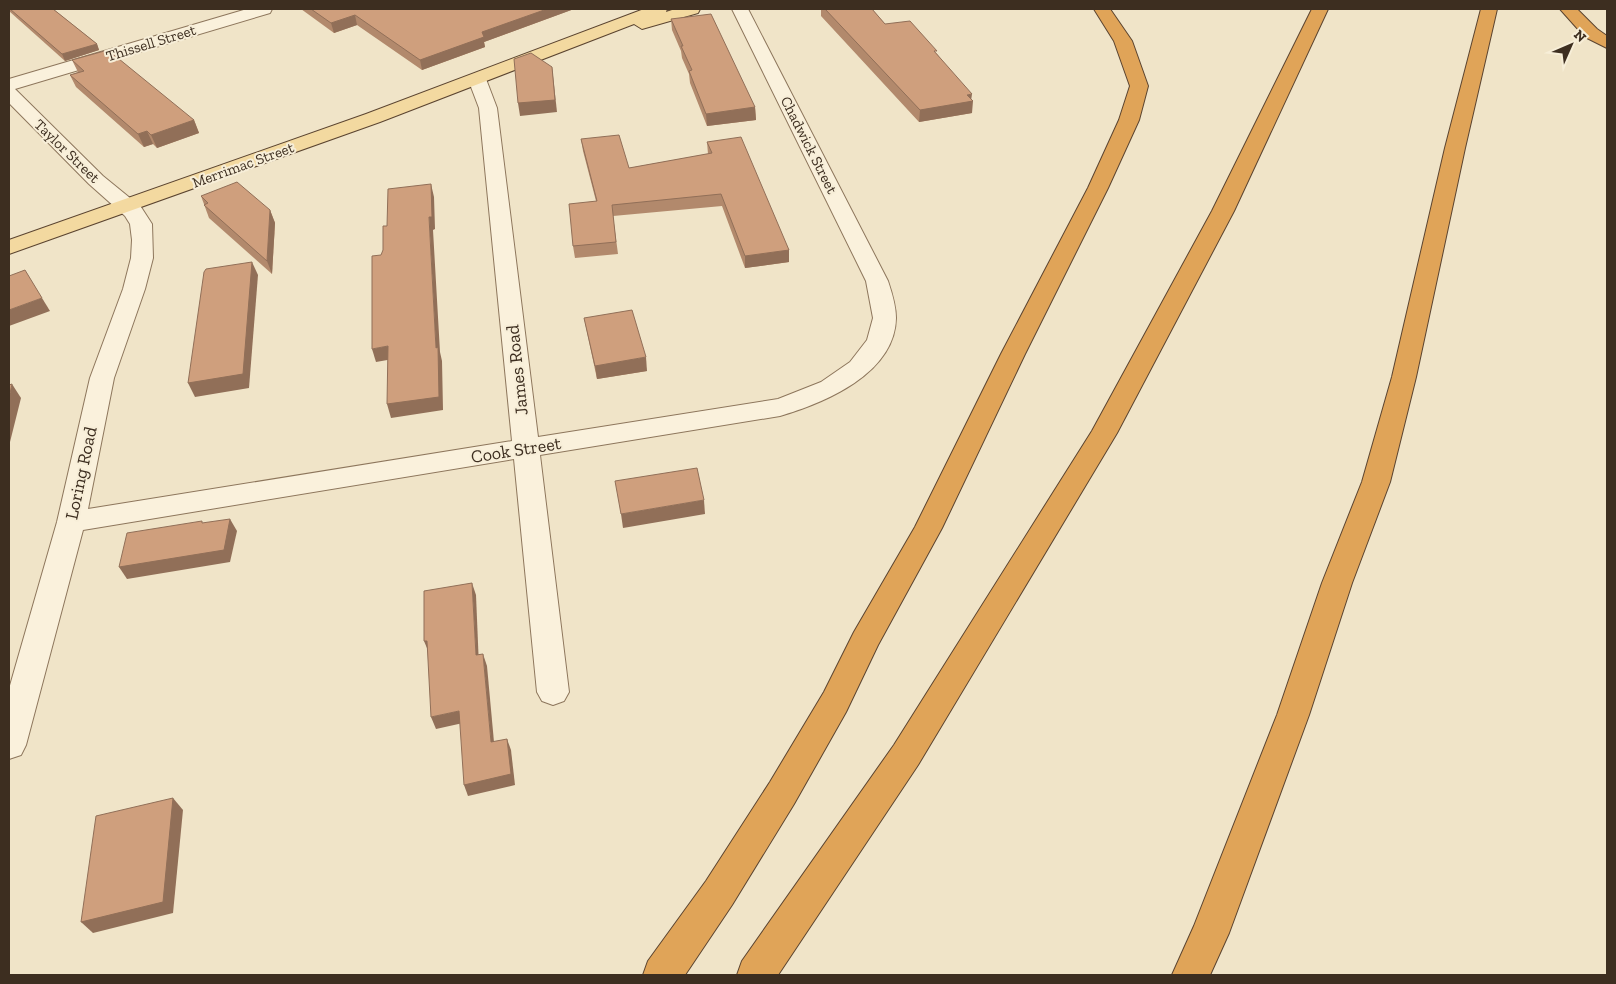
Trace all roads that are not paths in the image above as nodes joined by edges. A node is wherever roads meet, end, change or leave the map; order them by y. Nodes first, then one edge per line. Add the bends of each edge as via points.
1 (264, 9) edge
2 (659, 9) edge
3 (692, 9) edge
4 (740, 9) edge
5 (1102, 9) edge
6 (1320, 9) edge
7 (1489, 9) edge
8 (1568, 9) edge
9 (1607, 43) edge
10 (477, 79) junction
11 (9, 85) edge
12 (9, 93) edge
13 (127, 206) junction
14 (9, 247) edge
15 (877, 281) joint
16 (526, 448) junction
17 (71, 522) junction
18 (553, 692) dead end
19 (9, 745) edge
20 (662, 975) edge
21 (756, 975) edge
22 (1191, 975) edge

1 - 11 street, Thissell Street
2 - 10 main road, Merrimac Street
3 - 10 main road, Merrimac Street
4 - 15 street, Chadwick Street
5 - 20 highway via 1123,41 1139,86 1129,120 928,528 835,702 756,835
6 - 21 highway via 1223,211 1104,433 906,755
7 - 22 highway via 1404,377 1376,482 1337,583 1293,715
8 - 9 highway
10 - 13 main road, Merrimac Street
10 - 16 street, James Road via 488,108
12 - 13 street, Taylor Street via 96,180
13 - 14 main road, Merrimac Street
13 - 17 street, Loring Road via 141,224 142,258 102,378
15 - 16 street, Cook Street via 884,322 876,344 855,371 811,398 780,407
16 - 17 street, Cook Street
16 - 18 street, James Road
17 - 19 street, Loring Road

